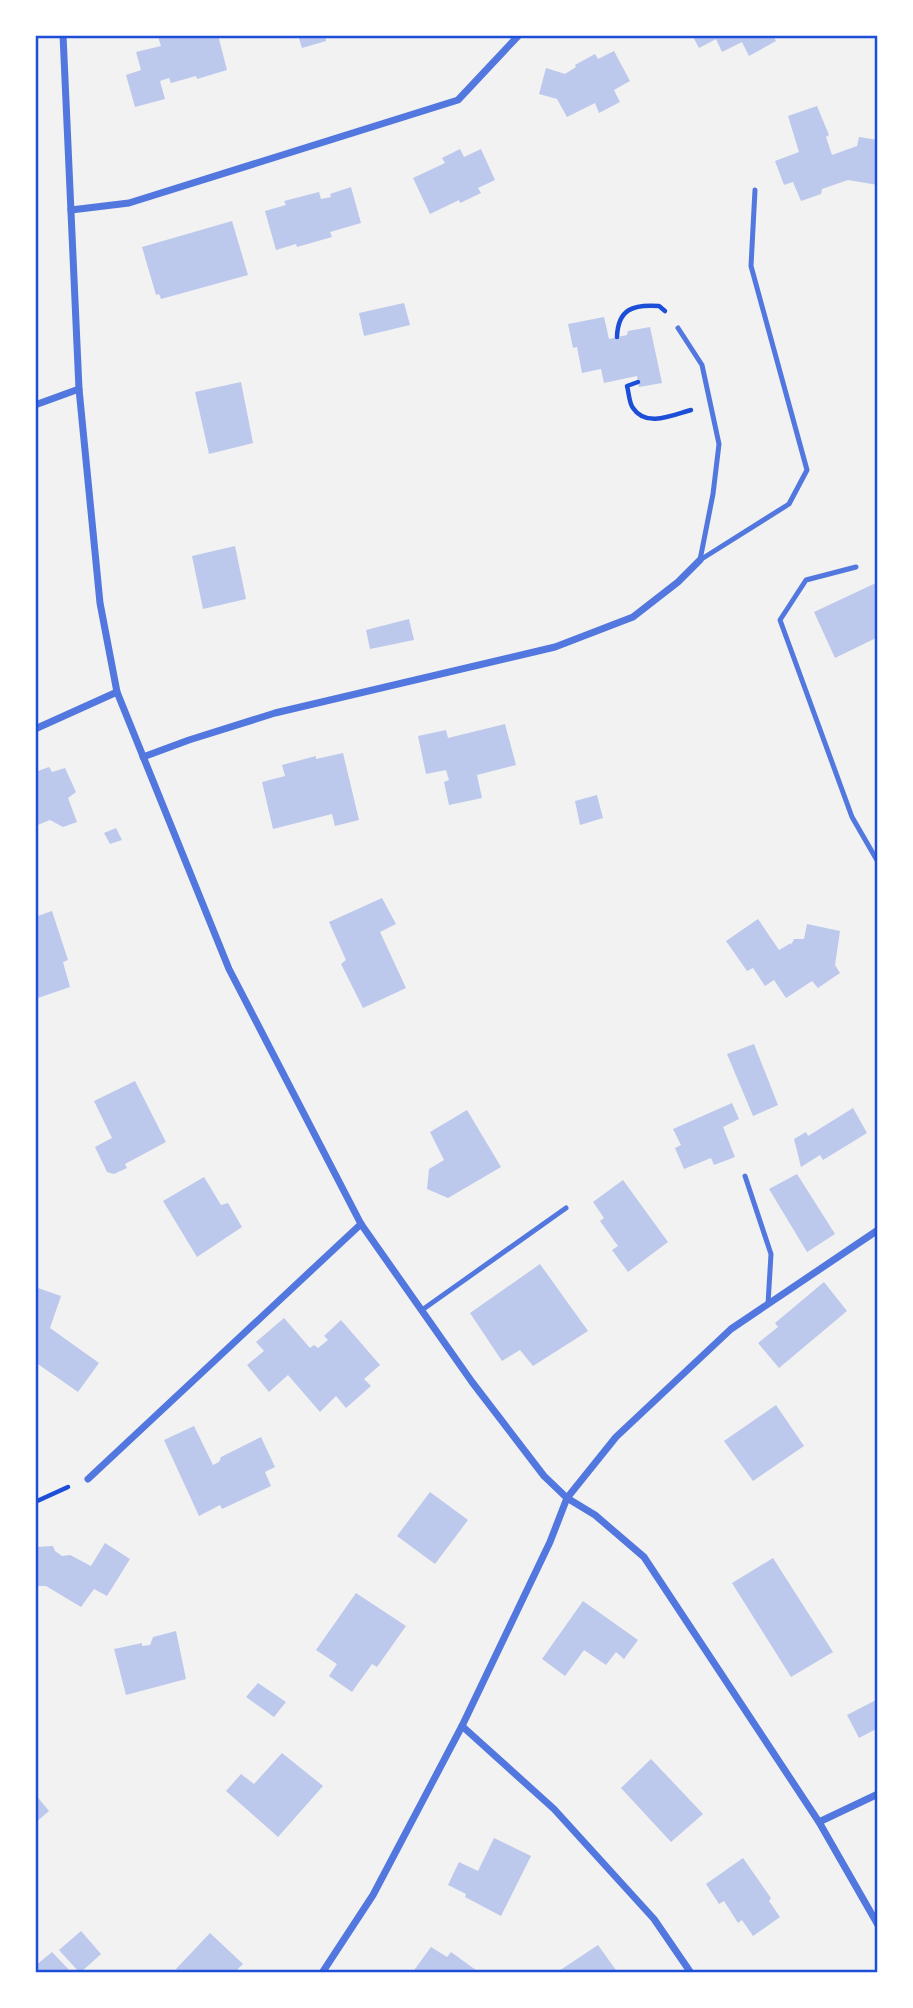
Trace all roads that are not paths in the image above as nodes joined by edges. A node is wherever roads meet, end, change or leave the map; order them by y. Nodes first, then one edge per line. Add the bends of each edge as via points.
1 (63, 35) edge
2 (519, 35) edge
3 (755, 190) dead end
4 (71, 210) junction
5 (678, 328) dead end
6 (79, 389) junction
7 (35, 405) edge
8 (700, 560) junction
9 (856, 567) dead end
10 (117, 692) junction
11 (35, 729) edge
12 (143, 757) junction
13 (878, 862) edge
14 (746, 1176) dead end
15 (566, 1208) dead end
16 (361, 1224) junction
17 (878, 1230) edge
18 (768, 1304) junction
19 (422, 1310) junction
20 (88, 1479) road end
21 (567, 1498) junction
22 (461, 1726) junction
23 (878, 1794) edge
24 (819, 1822) junction
25 (878, 1925) edge
26 (322, 1973) edge
27 (691, 1973) edge

1 - 4 street
2 - 4 street via 458,100 129,203
3 - 8 lane via 751,266 807,470 789,505
4 - 6 street
5 - 8 lane via 702,365 719,444
6 - 7 street
6 - 10 street via 100,603
8 - 12 street via 633,617 555,647 275,713
9 - 13 lane via 806,580 780,620 852,817
10 - 11 street
10 - 12 street
12 - 16 street via 229,969
14 - 18 lane via 771,1254
15 - 19 lane
16 - 19 street
16 - 20 street
17 - 18 street
18 - 21 street via 731,1329 617,1437
19 - 21 street via 544,1476
21 - 22 street
21 - 24 street via 644,1557
22 - 26 street via 373,1895
22 - 27 street via 554,1809 654,1919
23 - 24 street
24 - 25 street

